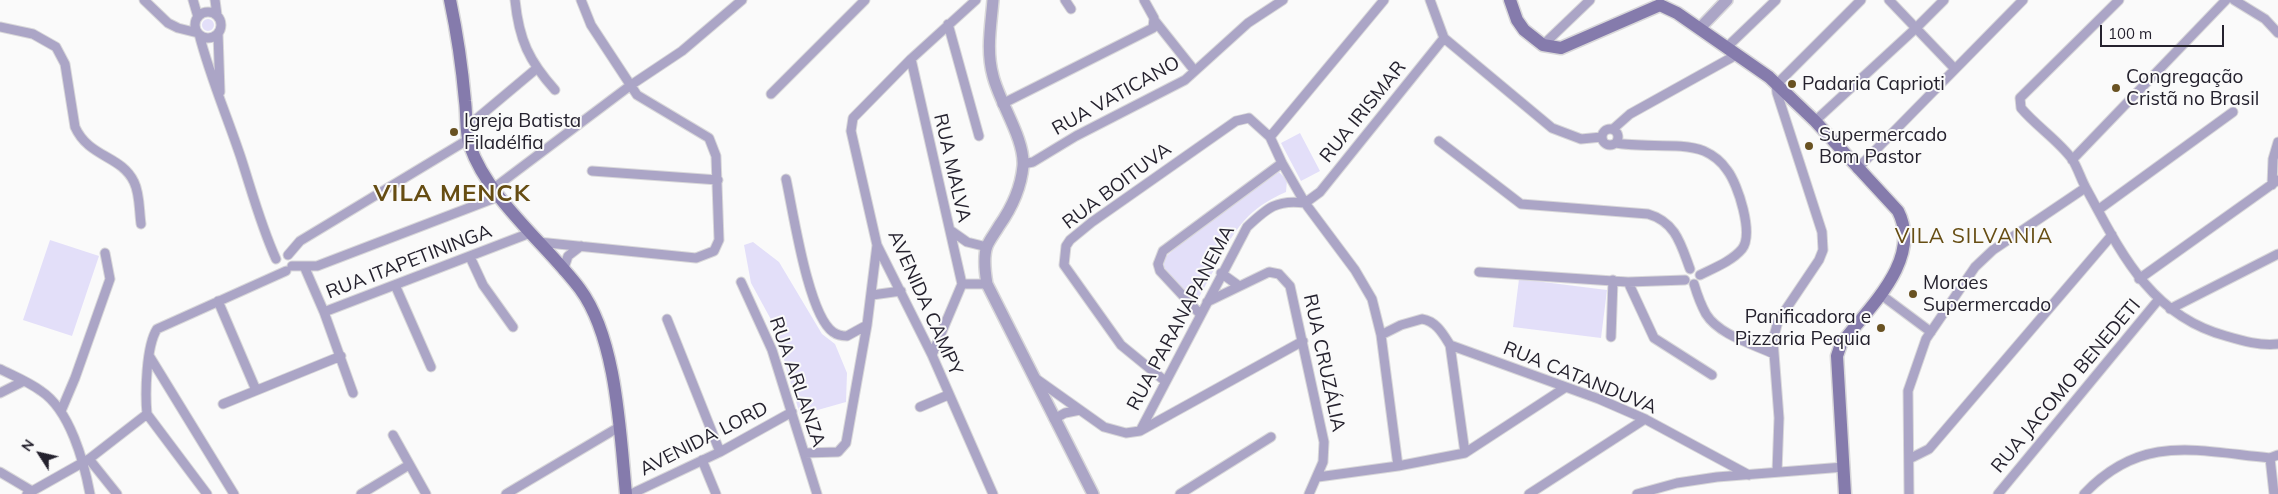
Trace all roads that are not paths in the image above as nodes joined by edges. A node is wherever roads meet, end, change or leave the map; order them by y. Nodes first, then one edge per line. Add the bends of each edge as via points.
1 (144, 0) edge
2 (193, 0) edge
3 (215, 0) edge
4 (450, 0) edge
5 (515, 0) edge
6 (581, 0) edge
7 (742, 0) edge
8 (866, 0) edge
9 (976, 0) edge
10 (993, 0) edge
11 (1065, 0) edge
12 (1144, 0) edge
13 (1283, 0) edge
14 (1384, 0) edge
15 (1430, 0) edge
16 (1510, 0) edge
17 (1590, 0) edge
18 (1727, 0) edge
19 (1776, 0) edge
20 (1861, 0) edge
21 (1889, 0) edge
22 (1944, 0) edge
23 (2022, 0) edge
24 (2119, 0) edge
25 (2226, 0) edge
26 (2234, 0) edge
27 (1663, 3) edge
28 (1071, 9) dead end
29 (217, 15) junction
30 (197, 19) junction
31 (1154, 20) junction
32 (948, 24) junction
33 (0, 26) edge
34 (1700, 28) junction
35 (186, 29) junction
36 (1915, 29) junction
37 (218, 33) junction
38 (199, 34) junction
39 (2278, 34) edge
40 (1444, 38) junction
41 (1543, 45) junction
42 (1727, 47) junction
43 (1738, 54) junction
44 (911, 59) junction
45 (536, 69) junction
46 (1955, 69) junction
47 (1194, 70) junction
48 (631, 85) junction
49 (1776, 85) junction
50 (555, 90) dead end
51 (771, 94) dead end
52 (220, 97) junction
53 (1002, 104) junction
54 (2233, 112) dead end
55 (1815, 121) junction
56 (1613, 128) junction
57 (468, 132) junction
58 (979, 136) dead end
59 (1270, 137) junction
60 (1602, 137) junction
61 (1439, 141) dead end
62 (2278, 142) edge
63 (1616, 143) junction
64 (2072, 160) junction
65 (1282, 163) junction
66 (1023, 164) junction
67 (1857, 169) junction
68 (592, 171) dead end
69 (786, 179) dead end
70 (718, 180) junction
71 (2275, 183) edge
72 (2086, 188) junction
73 (497, 192) junction
74 (1305, 203) junction
75 (2098, 210) junction
76 (141, 224) dead end
77 (950, 230) junction
78 (2112, 235) junction
79 (534, 238) junction
80 (878, 245) junction
81 (581, 246) junction
82 (987, 247) junction
83 (105, 253) dead end
84 (288, 254) junction
85 (2278, 254) edge
86 (470, 257) junction
87 (276, 260) junction
88 (304, 266) junction
89 (289, 268) junction
90 (1690, 269) junction
91 (563, 271) junction
92 (1479, 272) dead end
93 (1221, 273) junction
94 (1700, 275) junction
95 (2139, 279) junction
96 (1613, 280) junction
97 (741, 282) dead end
98 (1628, 282) junction
99 (1689, 282) junction
100 (962, 284) junction
101 (988, 284) junction
102 (396, 285) junction
103 (1239, 286) junction
104 (900, 291) junction
105 (1880, 294) junction
106 (872, 295) junction
107 (2159, 299) junction
108 (218, 301) junction
109 (1207, 302) junction
110 (2170, 309) junction
111 (324, 312) junction
112 (1200, 314) junction
113 (667, 319) dead end
114 (867, 325) junction
115 (513, 327) dead end
116 (1931, 332) junction
117 (1381, 335) junction
118 (1611, 338) dead end
119 (1303, 340) junction
120 (2278, 344) edge
121 (1450, 345) junction
122 (1774, 354) junction
123 (932, 355) junction
124 (150, 356) junction
125 (341, 356) junction
126 (431, 367) dead end
127 (0, 369) edge
128 (1712, 376) dead end
129 (1034, 378) junction
130 (24, 381) junction
131 (1164, 381) junction
132 (1566, 387) junction
133 (256, 390) junction
134 (0, 393) edge
135 (353, 393) dead end
136 (948, 394) junction
137 (223, 404) dead end
138 (920, 407) dead end
139 (1080, 410) junction
140 (61, 411) junction
141 (792, 412) junction
142 (147, 414) junction
143 (1054, 419) junction
144 (1645, 419) junction
145 (619, 427) junction
146 (1140, 430) junction
147 (393, 435) dead end
148 (1270, 437) dead end
149 (720, 452) junction
150 (805, 453) junction
151 (1465, 453) junction
152 (2274, 457) edge
153 (1908, 459) junction
154 (86, 460) junction
155 (702, 460) junction
156 (409, 464) junction
157 (1398, 466) junction
158 (1844, 467) junction
159 (0, 472) edge
160 (1777, 472) junction
161 (1749, 475) junction
162 (1318, 476) junction
163 (1195, 491) edge
164 (30, 492) edge
165 (232, 493) edge
166 (90, 494) edge
167 (117, 494) edge
168 (207, 494) edge
169 (361, 494) edge
170 (426, 494) edge
171 (506, 494) edge
172 (626, 494) edge
173 (631, 494) edge
174 (716, 494) edge
175 (817, 494) edge
176 (993, 494) edge
177 (1093, 494) edge
178 (1180, 494) edge
179 (1309, 494) edge
180 (1529, 494) edge
181 (1637, 494) edge
182 (1845, 494) edge
183 (1909, 494) edge
184 (1998, 494) edge
185 (2084, 494) edge
186 (2274, 494) edge

1 - 35 street via 168,23
2 - 30 street
3 - 29 street
4 - 57 main road
5 - 45 street via 518,29
6 - 48 street via 591,25
7 - 48 street via 682,51
8 - 51 street
9 - 32 street
10 - 53 street via 990,56
11 - 28 street
12 - 31 street
13 - 47 street, RUA VATICANO via 1242,29
14 - 59 street
15 - 40 street
16 - 41 main road via 1524,30
17 - 41 street
18 - 34 street
19 - 42 street
20 - 49 street
21 - 36 street
22 - 36 street
23 - 46 street
24 - 64 street via 2020,98 2021,108
25 - 64 street
26 - 39 street via 2265,19
27 - 34 main road
27 - 41 main road via 1561,48
29 - 30 street via 209,12
29 - 37 street via 221,22
30 - 35 street
30 - 38 street
31 - 47 street
31 - 53 street via 1153,28 1142,35
32 - 44 street
32 - 58 street
33 - 76 street via 33,34 56,47 64,64 79,136 91,149 129,173 135,183
34 - 42 main road
35 - 38 street
36 - 46 street
36 - 55 street
37 - 38 street via 211,38
37 - 52 street
38 - 52 street
40 - 60 street via 1552,128 1581,139
40 - 74 street, RUA IRISMAR via 1320,192
42 - 43 main road
43 - 49 main road
43 - 56 street via 1630,114
44 - 77 street, RUA MALVA
44 - 80 street, AVENIDA CAMPY via 853,118 851,131
45 - 50 street
45 - 57 street
46 - 67 street
47 - 66 street, RUA VATICANO via 1185,80 1033,162
48 - 70 street via 643,100 709,138 715,150
48 - 73 street
49 - 55 main road
49 - 122 street via 1822,232 1824,250 1778,322 1773,340
52 - 87 street via 261,227
53 - 66 street via 1019,140
54 - 75 street
55 - 67 main road
56 - 60 street via 1605,130
56 - 63 street via 1619,135
57 - 73 main road via 480,166
57 - 84 street via 300,241
59 - 65 street, RUA BOITUVA
59 - 131 street, RUA BOITUVA via 1254,120 1236,120 1092,222 1066,246 1064,266 1104,324 1130,355
60 - 63 street via 1606,144
61 - 90 street via 1521,204 1648,214 1662,219 1675,230
62 - 71 street via 2273,159
63 - 94 street via 1693,147 1718,159 1728,171 1736,185 1748,230 1746,241 1738,253
64 - 72 street
65 - 74 street, RUA BOITUVA
65 - 112 street via 1163,250 1158,264 1160,271
66 - 82 street via 1012,204
67 - 105 main road via 1898,211 1903,221 1904,251
68 - 70 street
69 - 114 street via 813,295 826,325 832,332 847,336
70 - 81 street via 719,240 708,255 696,258
71 - 95 street
72 - 75 street
72 - 116 street via 1993,250 1975,267
73 - 79 main road
73 - 88 street via 317,266
74 - 93 street, RUA PARANAPANEMA via 1289,200 1277,203 1261,214 1247,227
74 - 117 street, RUA BOITUVA via 1355,270 1369,295
75 - 78 street
77 - 82 street via 967,242
77 - 100 street, RUA MALVA
78 - 95 street
78 - 153 street via 1929,449
79 - 81 street
79 - 86 street, RUA ITAPETININGA
79 - 91 main road
80 - 104 street, AVENIDA CAMPY
80 - 106 street
81 - 91 street via 568,256
82 - 101 street via 985,266
83 - 140 street via 110,279 76,378
84 - 87 street via 282,254
84 - 89 street via 292,258
85 - 110 street
86 - 102 street, RUA ITAPETININGA
86 - 115 street via 483,285
87 - 89 street via 278,269
88 - 89 street
88 - 111 street
89 - 108 street
90 - 94 street via 1697,270
90 - 99 street via 1686,272
91 - 145 main road via 587,301 603,338 616,396
92 - 96 street
93 - 103 street
93 - 109 street, RUA PARANAPANEMA
94 - 99 street via 1699,280
95 - 107 street
96 - 98 street
96 - 118 street
97 - 141 street, RUA ARLANZA via 772,350
98 - 99 street
98 - 128 street via 1654,338
99 - 122 street via 1711,320 1723,330
100 - 101 street
100 - 123 street
101 - 129 street
102 - 111 street, RUA ITAPETININGA
102 - 126 street
103 - 109 street, RUA CRUZÁLIA
103 - 119 street, RUA CRUZÁLIA via 1269,272 1283,277 1294,298
104 - 106 street
104 - 123 street, AVENIDA CAMPY
105 - 116 street
105 - 158 main road via 1841,344 1837,356
106 - 114 street
107 - 110 street
107 - 184 street, RUA JACOMO BENEDETI
108 - 124 street via 157,329
108 - 133 street
109 - 112 street, RUA PARANAPANEMA
110 - 120 street via 2202,330 2263,345
111 - 125 street, RUA ITAPETININGA
112 - 131 street, RUA PARANAPANEMA
113 - 149 street
114 - 150 street via 844,448 832,454
116 - 153 street via 1910,382
117 - 121 street via 1422,318 1435,324
117 - 157 street, RUA BOITUVA
119 - 146 street
119 - 162 street, RUA CRUZÁLIA via 1324,442
121 - 132 street, RUA CATANDUVA
121 - 151 street
122 - 160 street via 1779,418
123 - 136 street, AVENIDA CAMPY
124 - 142 street
124 - 165 street
125 - 133 street
125 - 135 street, RUA ITAPETININGA
127 - 130 street
129 - 139 street
129 - 143 street
130 - 134 street
130 - 140 street via 42,391
131 - 146 street, RUA PARANAPANEMA
132 - 144 street, RUA CATANDUVA
132 - 151 street
133 - 137 street
136 - 138 street
136 - 176 street, AVENIDA CAMPY
139 - 143 street via 1069,411
139 - 146 street via 1113,431
140 - 154 street
141 - 149 street, AVENIDA LORD
141 - 150 street, RUA ARLANZA
142 - 154 street
142 - 168 street
143 - 177 street
144 - 161 street, RUA CATANDUVA
144 - 180 street
145 - 171 street
145 - 172 main road
147 - 156 street
148 - 163 street
149 - 155 street, AVENIDA LORD
150 - 175 street, RUA ARLANZA
151 - 157 street
152 - 185 street via 2192,450 2157,451 2112,470
152 - 186 street
153 - 183 street
154 - 164 street
154 - 166 street
154 - 167 street
155 - 173 street, AVENIDA LORD
155 - 174 street
156 - 169 street
156 - 170 street
157 - 162 street
158 - 160 street
158 - 182 main road
159 - 164 street
160 - 161 street
161 - 181 street via 1677,483
162 - 179 street, RUA CRUZÁLIA
163 - 178 street

